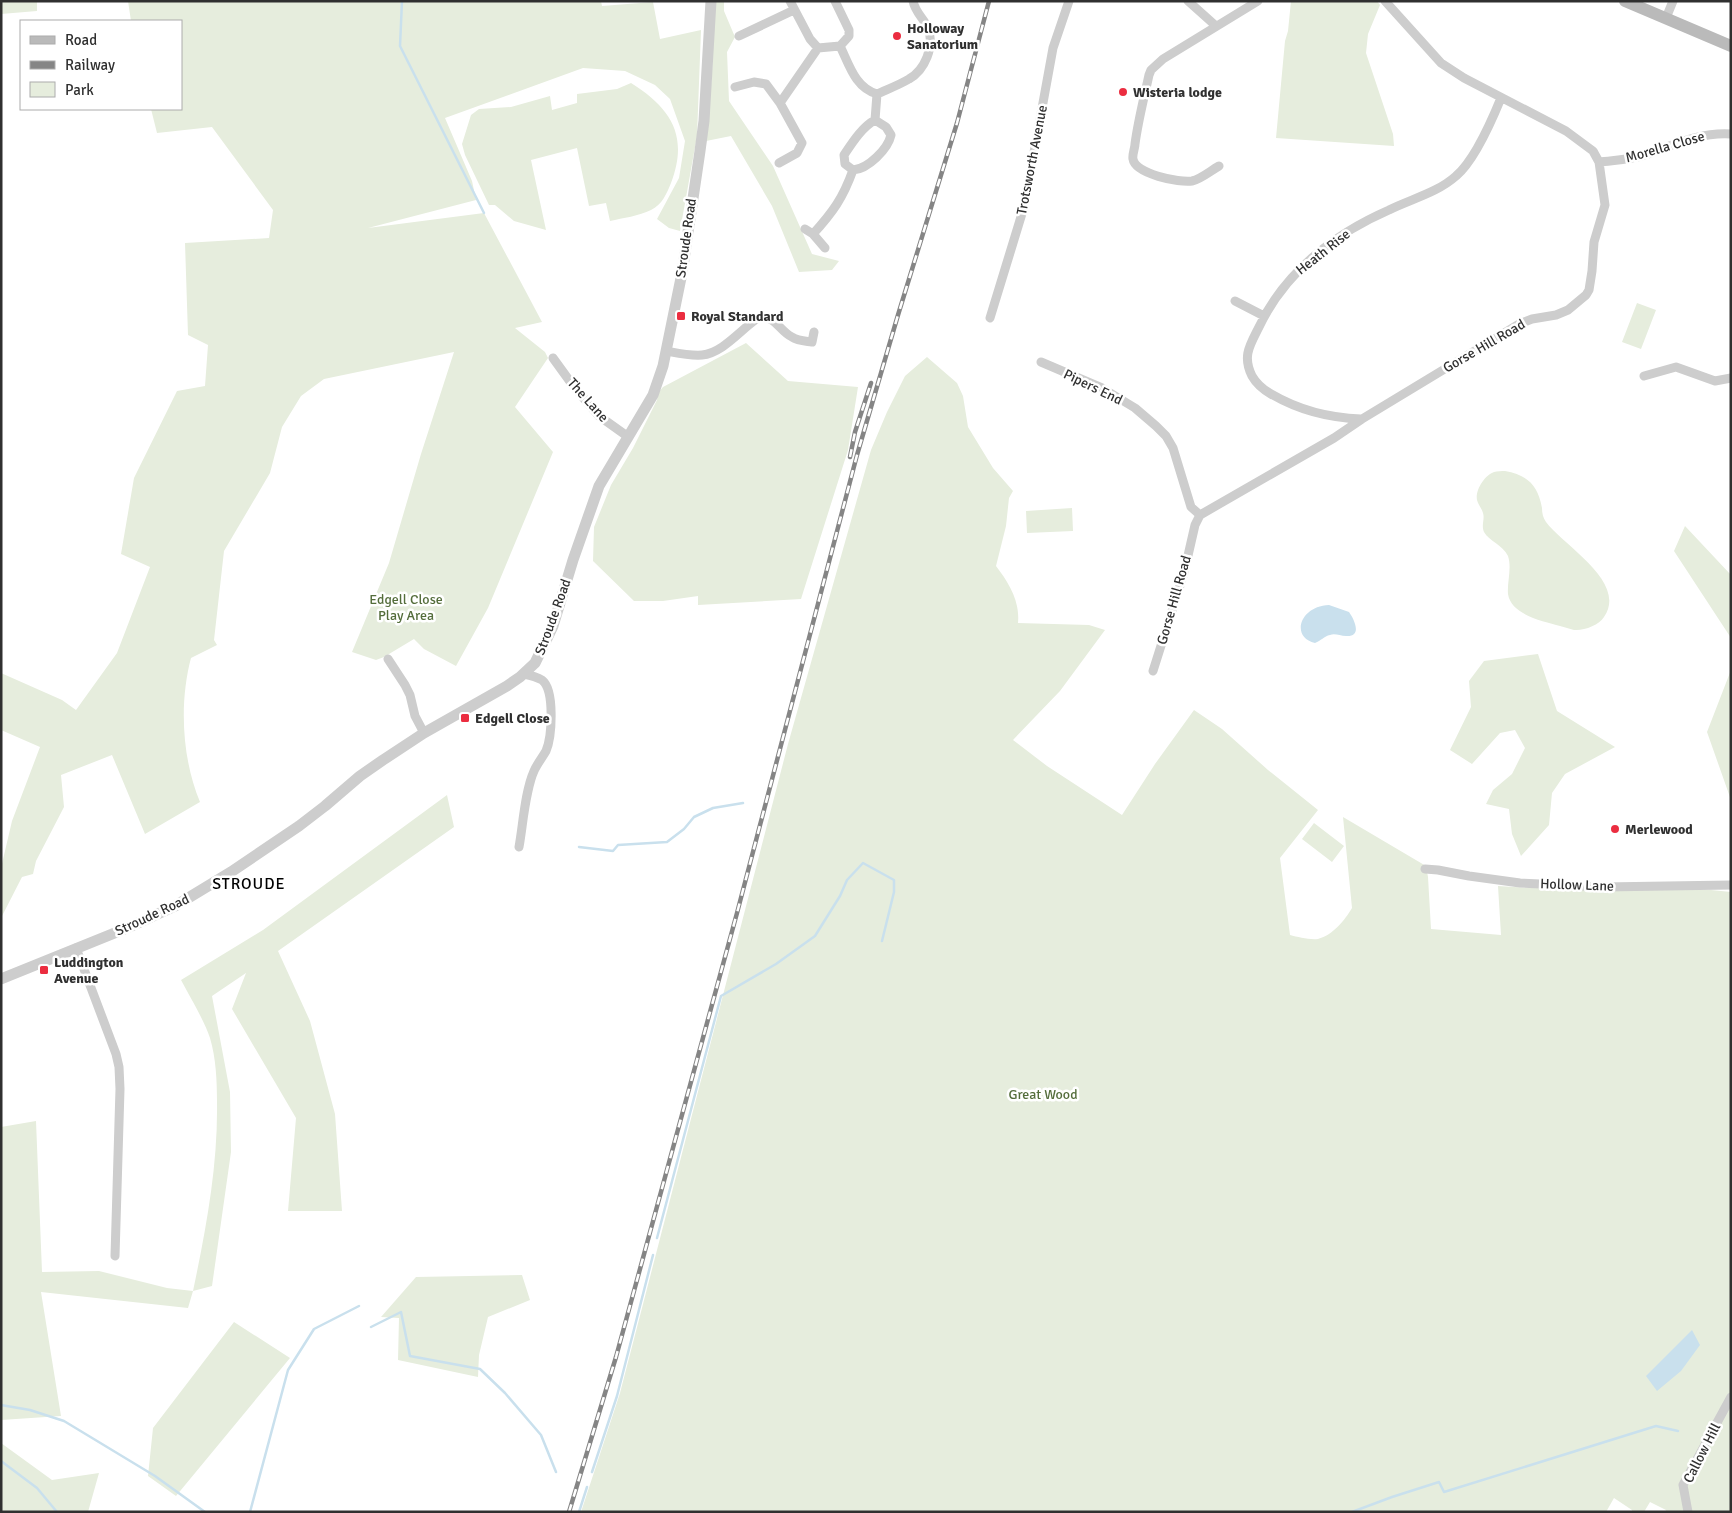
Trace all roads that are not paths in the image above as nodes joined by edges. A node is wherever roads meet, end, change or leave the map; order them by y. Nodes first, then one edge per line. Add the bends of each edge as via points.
1 (711, 1) edge
2 (835, 1) edge
3 (913, 1) edge
4 (1069, 1) edge
5 (1188, 1) edge
6 (1258, 1) edge
7 (1385, 1) edge
8 (1625, 1) edge
9 (1673, 1) edge
10 (792, 6) edge
11 (1666, 18) junction
12 (1216, 26) junction
13 (739, 36) dead end
14 (840, 46) junction
15 (1731, 46) edge
16 (818, 48) junction
17 (735, 88) dead end
18 (877, 94) junction
19 (1501, 98) junction
20 (780, 103) junction
21 (875, 120) junction
22 (1731, 134) edge
23 (1599, 162) junction
24 (779, 163) dead end
25 (1218, 166) dead end
26 (853, 170) junction
27 (825, 248) dead end
28 (1235, 301) dead end
29 (1264, 316) junction
30 (990, 318) dead end
31 (814, 332) dead end
32 (666, 351) junction
33 (553, 358) dead end
34 (1041, 362) dead end
35 (1644, 376) dead end
36 (1731, 378) edge
37 (1362, 419) junction
38 (627, 436) junction
39 (1200, 515) junction
40 (388, 659) dead end
41 (535, 663) junction
42 (1154, 671) dead end
43 (524, 674) junction
44 (541, 679) junction
45 (424, 733) junction
46 (520, 848) dead end
47 (1425, 869) dead end
48 (1731, 885) edge
49 (76, 948) junction
50 (1, 979) edge
51 (115, 1256) dead end
52 (1731, 1397) edge
53 (1688, 1512) edge

1 - 32 street, Stroude Road via 701,144 682,273
2 - 14 street via 850,30
3 - 18 street via 929,30 931,43 928,54 918,72
4 - 30 street, Trotsworth Avenue via 1053,48 1024,207
5 - 12 street
6 - 12 street
7 - 19 street via 1441,63
8 - 11 main road
9 - 11 street
10 - 13 street
10 - 16 street
11 - 15 main road
12 - 25 street via 1163,58 1151,70 1133,160 1144,172 1184,181 1193,180
14 - 16 street
14 - 18 street via 860,85
16 - 20 street
17 - 20 street via 754,82 766,84
18 - 21 street
19 - 23 street via 1575,136 1593,151
19 - 29 street, Heath Rise via 1462,172 1441,187 1377,215 1313,256 1294,274
20 - 24 street via 802,143 797,153
21 - 26 street via 844,155 845,164
21 - 26 street via 886,127 891,138 871,161
22 - 23 street, Morella Close via 1695,137 1632,158
23 - 37 street, Gorse Hill Road via 1605,205 1594,242 1591,285 1586,295 1568,310 1519,324
26 - 27 street via 835,209 809,232
28 - 29 street
29 - 37 street, Heath Rise via 1246,361 1253,379 1282,400 1304,410
31 - 32 street via 812,342 794,338 773,320 764,317 710,352 693,355
32 - 38 street, Stroude Road via 652,395
33 - 38 street, The Lane via 599,416
34 - 39 street, Pipers End via 1102,388 1135,408 1156,426 1173,448 1191,507
35 - 36 street via 1676,367 1715,381
37 - 39 street, Gorse Hill Road
38 - 41 street, Stroude Road via 599,486 552,626
39 - 42 street, Gorse Hill Road
40 - 45 street via 410,695 415,716
41 - 43 street, Stroude Road
41 - 44 street
43 - 44 street
43 - 45 street, Stroude Road
44 - 46 street via 547,687 552,717 550,740 534,771
45 - 49 street, Stroude Road via 360,776 299,826 231,872 175,906
47 - 48 street, Hollow Lane via 1554,885
49 - 50 street, Stroude Road
49 - 51 street via 119,1066
52 - 53 street, Callow Hill via 1684,1486

